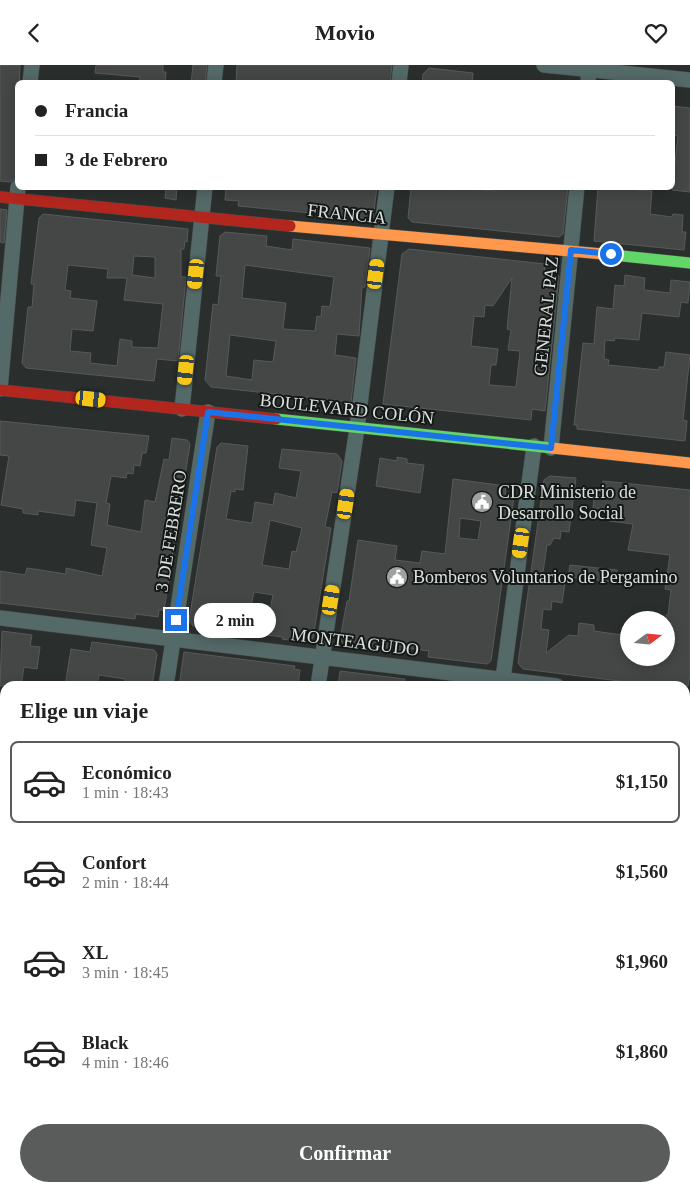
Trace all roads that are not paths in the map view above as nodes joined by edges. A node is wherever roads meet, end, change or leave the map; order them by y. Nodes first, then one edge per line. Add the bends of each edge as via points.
1 (32, 65) edge
2 (216, 65) edge
3 (401, 65) edge
4 (544, 65) edge
5 (589, 72) edge
6 (30, 80) edge
7 (214, 80) edge
8 (399, 80) edge
9 (690, 80) edge
10 (205, 190) edge
11 (386, 190) edge
12 (577, 190) edge
13 (17, 193) edge
14 (0, 197) edge
15 (202, 217) junction
16 (381, 235) junction
17 (571, 250) junction
18 (690, 263) edge
19 (0, 389) edge
20 (182, 409) junction
21 (208, 412) junction
22 (357, 428) junction
23 (534, 446) junction
24 (551, 448) junction
25 (690, 463) edge
26 (0, 618) edge
27 (174, 639) junction
28 (323, 657) junction
29 (167, 681) edge
30 (319, 681) edge
31 (488, 681) edge
32 (502, 681) edge

1 - 6 street
2 - 7 street
3 - 8 street
4 - 5 street
5 - 9 street
10 - 15 street
11 - 16 street
12 - 17 street, GENERAL PAZ
13 - 14 main road, FRANCIA
13 - 15 main road, FRANCIA
13 - 19 street
15 - 16 main road, FRANCIA
15 - 20 street
16 - 17 main road, FRANCIA
16 - 22 street
17 - 18 main road, FRANCIA
17 - 24 street, GENERAL PAZ
19 - 20 main road, BOULEVARD COLÓN
20 - 21 main road, BOULEVARD COLÓN
21 - 22 main road, BOULEVARD COLÓN
21 - 27 street, 3 DE FEBRERO
22 - 23 main road, BOULEVARD COLÓN
22 - 28 street
23 - 24 main road, BOULEVARD COLÓN
23 - 32 street
24 - 25 main road, BOULEVARD COLÓN
26 - 27 street, MONTEAGUDO
27 - 28 street, MONTEAGUDO
27 - 29 street, 3 DE FEBRERO
28 - 30 street
28 - 31 street, MONTEAGUDO

